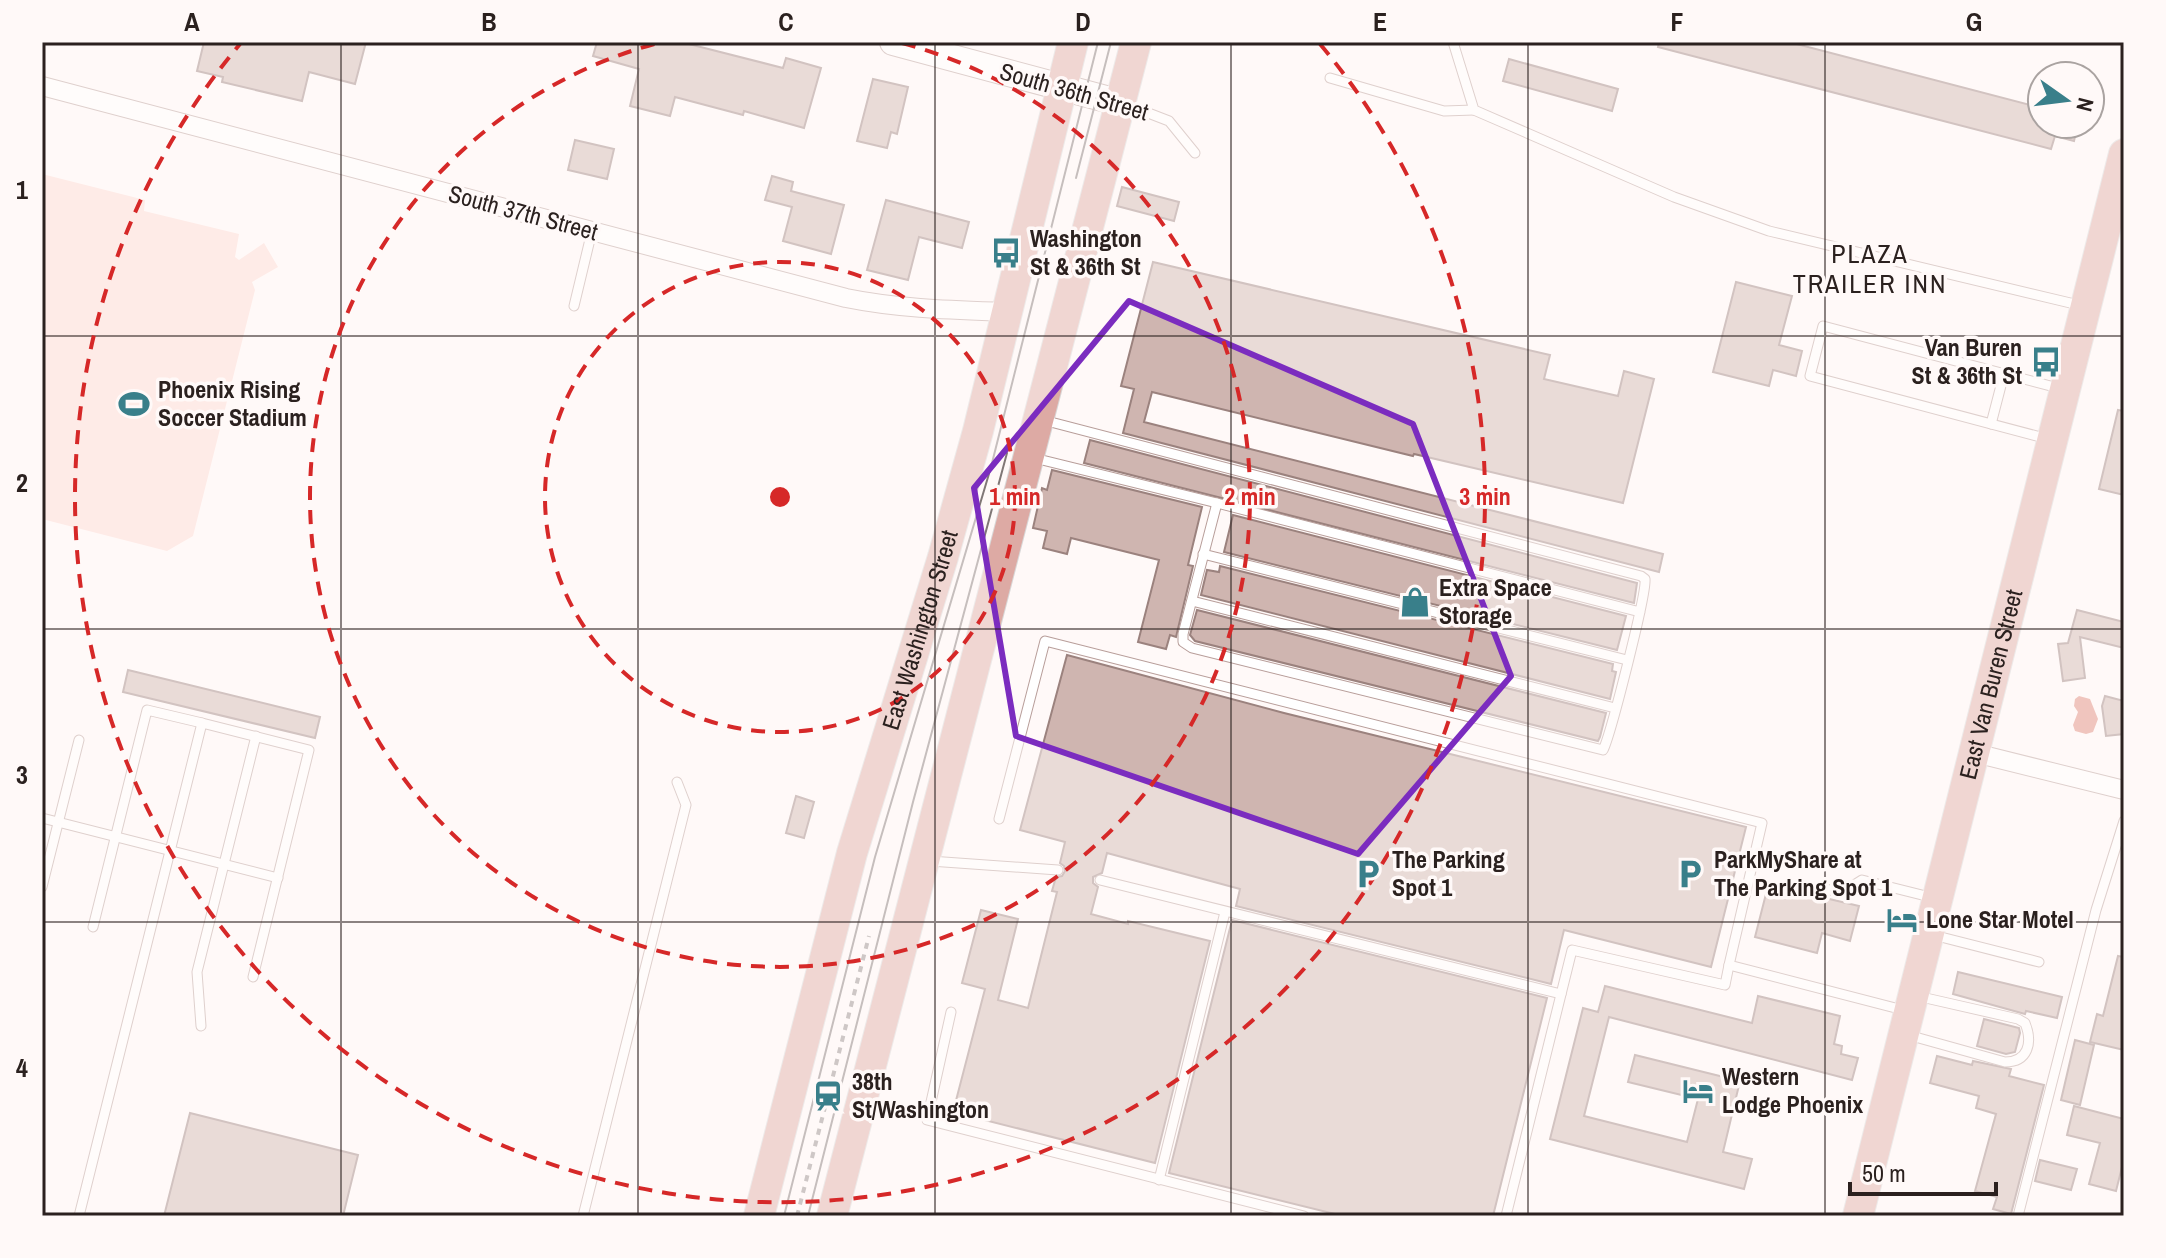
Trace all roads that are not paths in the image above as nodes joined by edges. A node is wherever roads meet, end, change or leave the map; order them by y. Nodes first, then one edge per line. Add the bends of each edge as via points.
1 (893, 42) edge
2 (1073, 42) edge
3 (1136, 42) edge
4 (1453, 42) edge
5 (1330, 78) dead end
6 (42, 86) edge
7 (1062, 87) junction
8 (1121, 103) junction
9 (1474, 110) junction
10 (1195, 153) dead end
11 (2124, 154) edge
12 (2116, 223) edge
13 (592, 231) junction
14 (574, 306) dead end
15 (2086, 306) junction
16 (1009, 312) junction
17 (2004, 374) junction
18 (2065, 390) junction
19 (1039, 419) junction
20 (1991, 424) junction
21 (2053, 440) junction
22 (1030, 457) junction
23 (1217, 503) junction
24 (1203, 554) junction
25 (1192, 601) junction
26 (1640, 612) junction
27 (1627, 660) junction
28 (1615, 708) junction
29 (202, 723) junction
30 (256, 736) junction
31 (79, 740) dead end
32 (1975, 753) junction
33 (677, 782) dead end
34 (2124, 790) edge
35 (42, 818) edge
36 (999, 819) dead end
37 (2124, 821) edge
38 (59, 822) junction
39 (116, 837) junction
40 (170, 851) junction
41 (923, 860) junction
42 (224, 864) junction
43 (1058, 870) dead end
44 (278, 878) junction
45 (1100, 880) dead end
46 (1805, 886) dead end
47 (42, 887) edge
48 (1937, 899) junction
49 (1225, 912) junction
50 (93, 927) dead end
51 (1929, 934) junction
52 (2039, 962) dead end
53 (1729, 965) junction
54 (253, 977) dead end
55 (1561, 994) junction
56 (951, 1012) dead end
57 (1910, 1014) junction
58 (201, 1026) dead end
59 (1159, 1180) junction
60 (79, 1216) edge
61 (583, 1216) edge
62 (759, 1216) edge
63 (832, 1216) edge
64 (1304, 1216) edge
65 (1506, 1216) edge
66 (1858, 1216) edge
67 (2018, 1216) edge

1 - 7 street, South 36th Street
2 - 7 main road, East Washington Street
3 - 8 main road
4 - 9 lane
5 - 9 lane via 1444,111
6 - 13 street, South 37th Street
7 - 8 street, South 36th Street
7 - 16 main road, East Washington Street
8 - 10 lane, South 36th Street via 1169,121
8 - 19 main road
9 - 15 lane via 1674,197 1769,231
11 - 12 main road, East Van Buren Street
12 - 15 main road, East Van Buren Street
13 - 14 lane
13 - 16 street, South 37th Street via 872,304
15 - 18 main road, East Van Buren Street
16 - 62 main road, East Washington Street via 943,557 852,853
17 - 18 lane
17 - 20 lane
17 - 20 lane via 1823,326 1810,376
18 - 21 main road, East Van Buren Street
19 - 22 main road
19 - 26 lane via 1641,576 1646,586
20 - 21 lane
21 - 32 main road, East Van Buren Street
22 - 23 lane
22 - 41 main road
23 - 24 lane
23 - 26 lane
24 - 25 lane
24 - 27 lane
25 - 28 lane
25 - 28 lane via 1183,634 1187,645 1270,668 1595,750 1606,745
26 - 27 lane
27 - 28 lane
29 - 30 lane
29 - 39 lane via 147,710
29 - 40 lane
30 - 42 lane
30 - 44 lane via 309,750
31 - 38 lane
32 - 34 street
32 - 48 main road, East Van Buren Street
33 - 61 lane via 686,805
35 - 38 lane
36 - 53 lane via 1045,641 1762,823
37 - 67 lane
38 - 39 lane
38 - 47 lane
39 - 40 lane
39 - 50 lane
40 - 42 lane
40 - 60 lane
41 - 43 lane
41 - 63 main road
42 - 44 lane
42 - 58 lane via 197,972
44 - 54 lane
45 - 49 lane
46 - 48 lane via 1843,892 1862,880
48 - 51 main road, East Van Buren Street
49 - 55 lane
49 - 59 lane
51 - 52 lane
51 - 57 main road, East Van Buren Street
53 - 55 lane via 1725,985 1572,950
53 - 57 lane
55 - 65 lane
56 - 59 lane via 927,1120
57 - 57 lane via 2005,1062 2023,1058 2029,1046 2025,1023 2018,1019
57 - 66 main road, East Van Buren Street
59 - 64 lane

